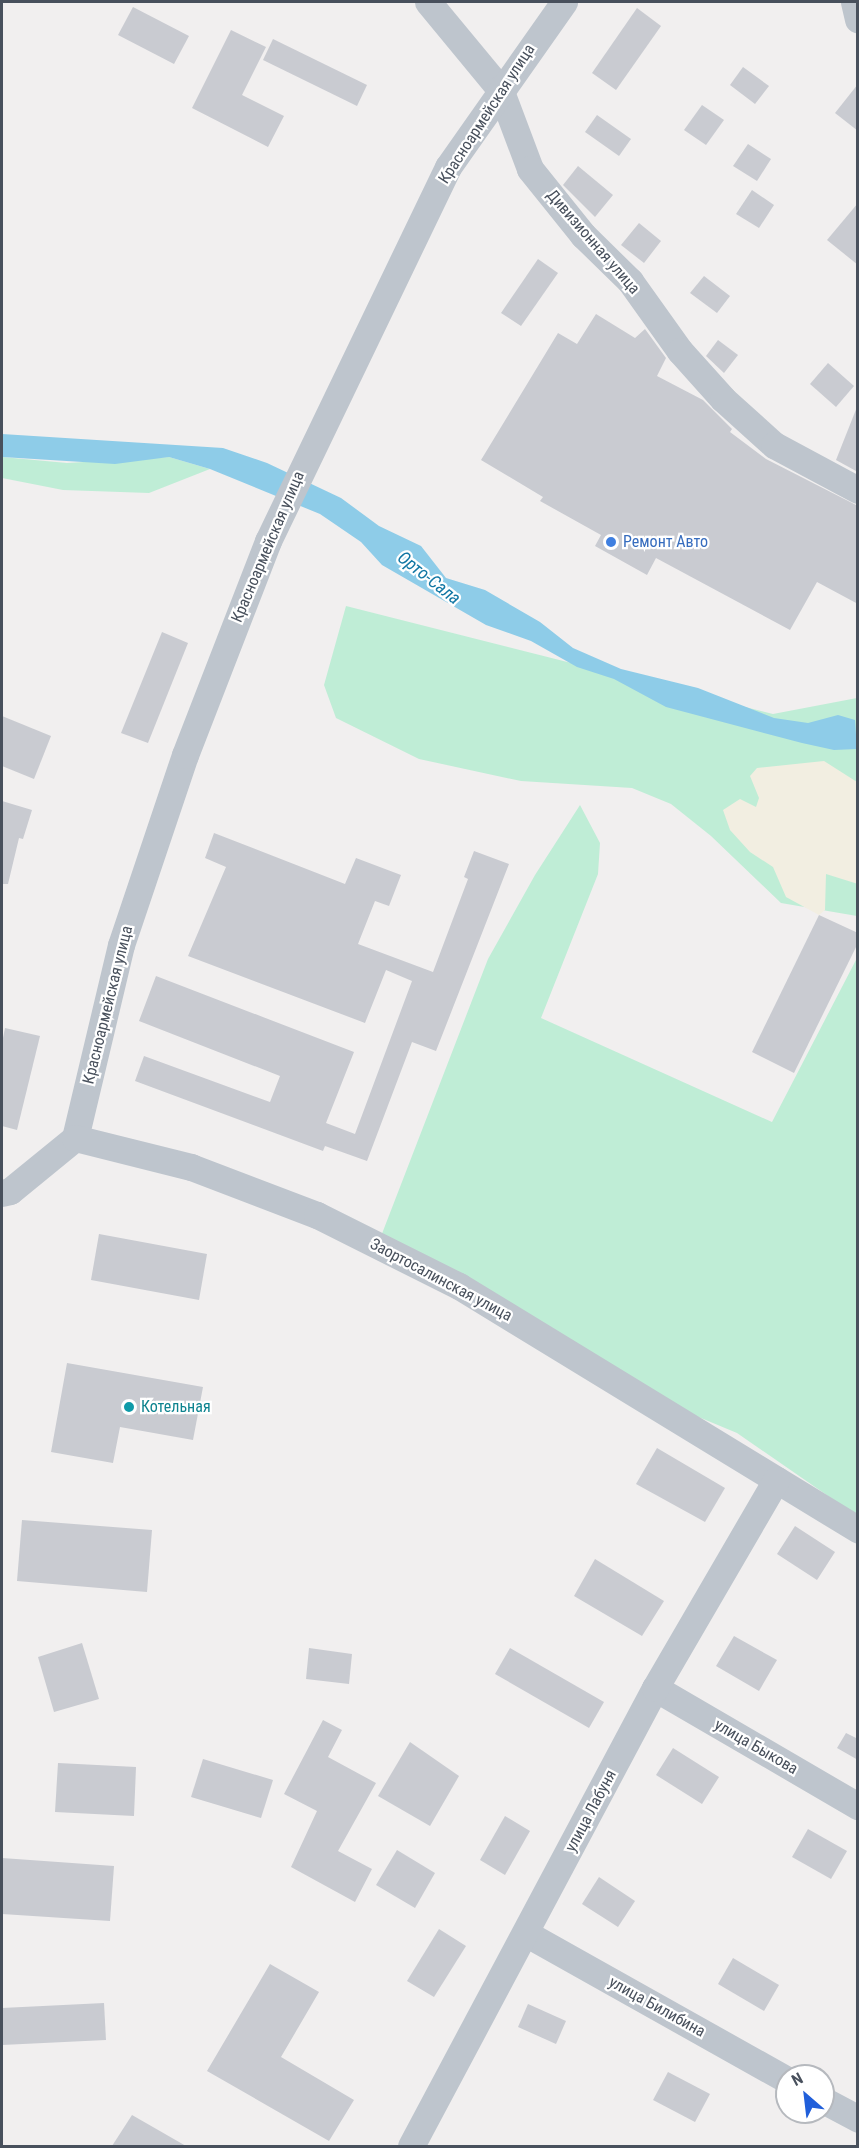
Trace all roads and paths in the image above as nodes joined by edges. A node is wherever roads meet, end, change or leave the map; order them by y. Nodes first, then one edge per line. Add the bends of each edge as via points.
1 (428, 2) edge
2 (564, 2) edge
3 (854, 2) edge
4 (858, 20) edge
5 (500, 89) junction
6 (858, 490) edge
7 (75, 1138) junction
8 (2, 1192) edge
9 (776, 1480) junction
10 (858, 1530) edge
11 (655, 1688) junction
12 (858, 1806) edge
13 (526, 1934) junction
14 (775, 2073) edge
15 (835, 2107) edge
16 (858, 2119) edge
17 (411, 2146) edge

1 - 5 street, Дивизионная улица
2 - 5 street, Красноармейская улица
3 - 4 street
5 - 6 street, Дивизионная улица via 530,169 583,235 630,281 680,351 723,399 774,445
5 - 7 street, Красноармейская улица via 448,167 276,525 185,755 124,936
7 - 8 street via 10,1191
7 - 9 street, Заортосалинская улица via 191,1167 317,1215 459,1286
9 - 10 street, Заортосалинская улица
9 - 11 street, улица Лабуня
11 - 12 street, улица Быкова
11 - 13 street, улица Лабуня
13 - 14 street, улица Билибина
13 - 17 street, улица Лабуня
15 - 16 street

